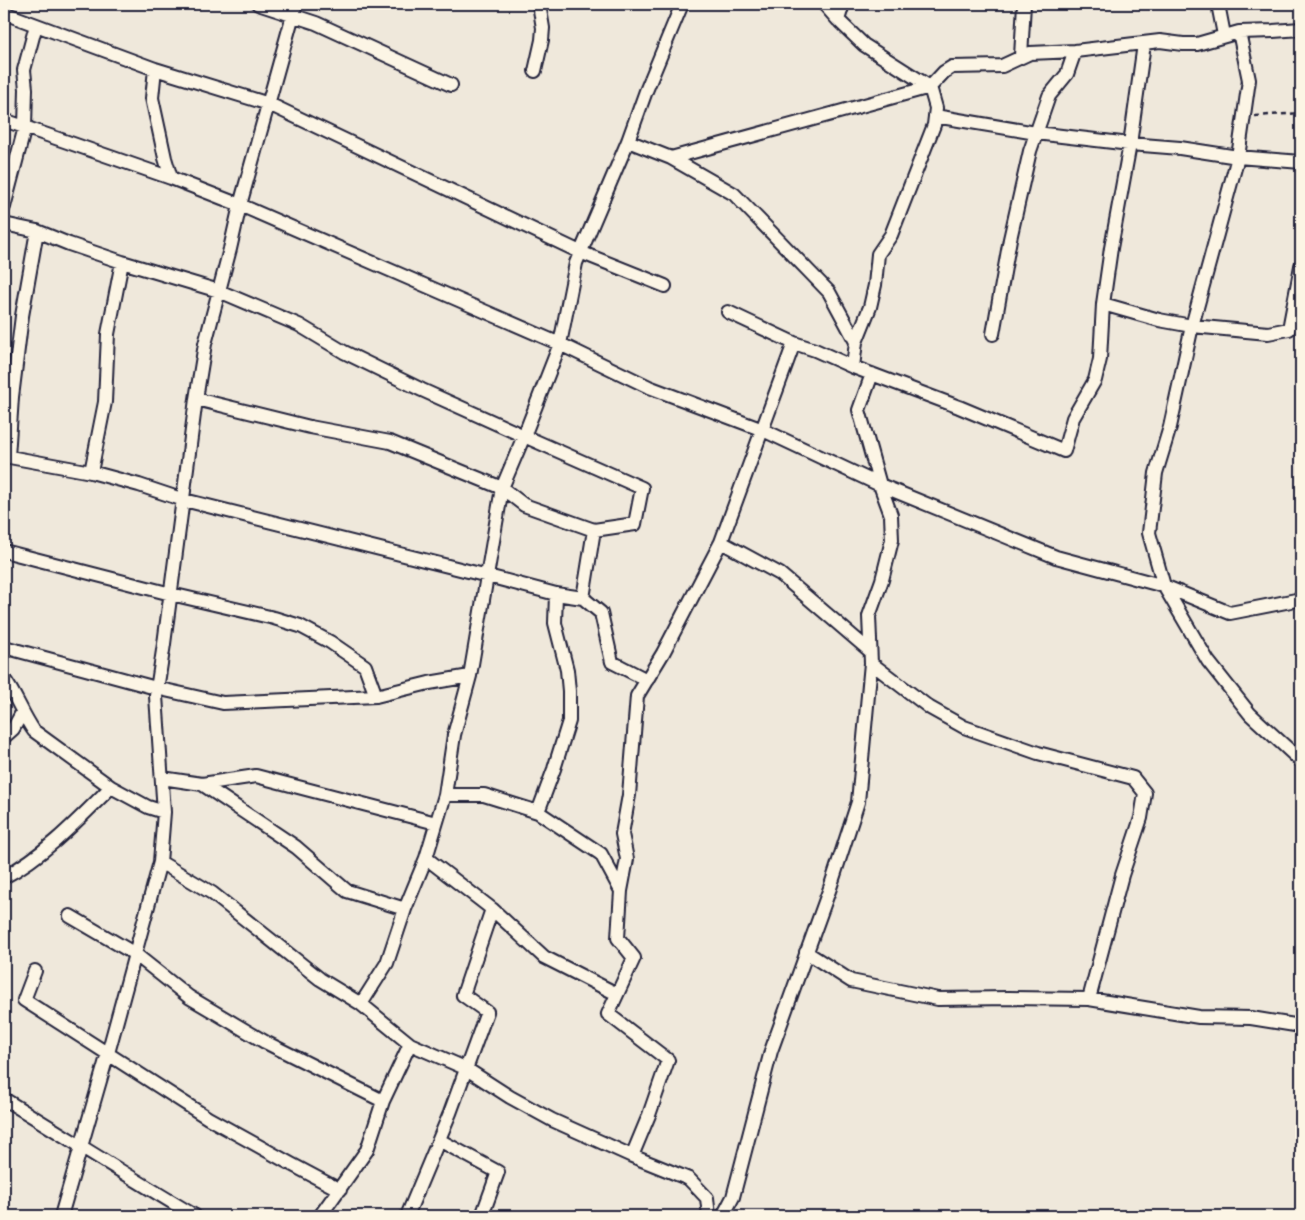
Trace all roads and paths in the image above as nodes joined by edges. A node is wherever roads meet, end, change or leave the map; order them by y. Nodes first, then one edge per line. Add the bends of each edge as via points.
1 (258, 4) edge
2 (539, 4) edge
3 (682, 4) edge
4 (824, 4) edge
5 (843, 4) edge
6 (1024, 4) edge
7 (1218, 4) edge
8 (294, 9) edge
9 (4, 13) edge
10 (838, 20) junction
11 (36, 26) junction
12 (1301, 29) edge
13 (1239, 32) junction
14 (1224, 35) junction
15 (1144, 44) junction
16 (1075, 51) junction
17 (1020, 56) junction
18 (155, 69) junction
19 (535, 71) dead end
20 (451, 85) dead end
21 (930, 87) junction
22 (268, 104) junction
23 (1301, 114) edge
24 (935, 116) junction
25 (1244, 117) junction
26 (4, 120) edge
27 (25, 127) junction
28 (1036, 132) junction
29 (628, 141) junction
30 (1130, 144) junction
31 (1238, 157) junction
32 (671, 158) junction
33 (1301, 162) edge
34 (171, 178) junction
35 (240, 204) junction
36 (4, 207) edge
37 (4, 224) edge
38 (37, 231) junction
39 (580, 252) junction
40 (122, 262) junction
41 (1301, 266) edge
42 (665, 286) dead end
43 (219, 291) junction
44 (1103, 304) junction
45 (728, 312) dead end
46 (1192, 326) junction
47 (1295, 329) edge
48 (993, 334) dead end
49 (856, 342) junction
50 (794, 343) junction
51 (560, 344) junction
52 (853, 367) junction
53 (872, 374) junction
54 (196, 399) junction
55 (763, 430) junction
56 (524, 436) junction
57 (6, 456) edge
58 (91, 472) junction
59 (880, 485) junction
60 (502, 488) junction
61 (184, 500) junction
62 (594, 530) junction
63 (721, 542) junction
64 (4, 551) edge
65 (488, 576) junction
66 (1164, 586) junction
67 (171, 594) junction
68 (556, 594) junction
69 (583, 598) junction
70 (1301, 599) edge
71 (4, 647) edge
72 (870, 657) junction
73 (470, 676) junction
74 (4, 679) edge
75 (646, 680) junction
76 (156, 688) junction
77 (376, 696) junction
78 (22, 713) junction
79 (4, 737) edge
80 (1301, 761) edge
81 (162, 778) junction
82 (202, 784) junction
83 (111, 787) junction
84 (445, 795) junction
85 (164, 812) junction
86 (538, 812) junction
87 (436, 823) junction
88 (426, 858) junction
89 (160, 862) junction
90 (4, 877) edge
91 (621, 891) junction
92 (405, 909) junction
93 (492, 909) junction
94 (70, 916) dead end
95 (806, 952) junction
96 (135, 954) junction
97 (35, 971) dead end
98 (617, 994) junction
99 (1089, 999) junction
100 (361, 1004) junction
101 (1301, 1026) edge
102 (410, 1044) junction
103 (108, 1053) junction
104 (465, 1068) junction
105 (4, 1100) edge
106 (383, 1101) junction
107 (439, 1140) junction
108 (82, 1146) junction
109 (632, 1156) junction
110 (340, 1190) junction
111 (61, 1216) edge
112 (195, 1216) edge
113 (320, 1216) edge
114 (407, 1216) edge
115 (482, 1216) edge
116 (709, 1216) edge
117 (723, 1216) edge

1 - 8 street
2 - 19 street via 544,28
3 - 29 street
4 - 10 street
5 - 10 street
6 - 17 street
7 - 14 street
8 - 20 street via 316,23
8 - 22 street
9 - 11 street
10 - 21 street via 864,45
11 - 18 street
11 - 27 street via 24,70
12 - 13 street
13 - 14 street
13 - 25 street via 1249,80
14 - 15 street via 1197,44 1160,41
15 - 16 street
15 - 30 street
16 - 17 street
16 - 28 street via 1067,74 1049,96
17 - 21 street via 1002,66 952,67
18 - 22 street
18 - 34 street via 152,98
21 - 24 street
21 - 32 street
22 - 35 street
22 - 39 street
23 - 25 path
24 - 28 street
24 - 49 street via 892,236 878,254 870,307
25 - 31 street
26 - 27 street
27 - 34 street
27 - 36 street
28 - 30 street
28 - 48 street via 1010,239
29 - 32 street
29 - 39 street
30 - 31 street
30 - 44 street
31 - 33 street
31 - 46 street
32 - 49 street via 734,194 829,292
34 - 35 street
35 - 43 street
35 - 51 street
37 - 38 street
38 - 40 street
38 - 57 street via 22,316
39 - 42 street
39 - 51 street
40 - 43 street
40 - 58 street via 108,334 105,402
41 - 47 street
43 - 54 street via 205,344
43 - 56 street via 299,325 344,352
44 - 46 street
44 - 53 street via 1097,373 1073,418 1064,451
45 - 50 street
46 - 47 street via 1268,332
46 - 66 street via 1170,427 1156,473 1149,533
49 - 52 street
50 - 52 street
50 - 55 street
51 - 55 street via 649,387
51 - 56 street
52 - 53 street
53 - 59 street via 859,410
54 - 60 street via 310,427 390,442
54 - 61 street
55 - 59 street
55 - 63 street
56 - 60 street
56 - 62 street via 642,488 635,524
57 - 58 street
58 - 61 street
59 - 66 street via 1056,557
59 - 72 street via 891,514 892,540 869,616
60 - 62 street via 524,505
60 - 65 street
61 - 65 street
61 - 67 street
62 - 69 street
63 - 72 street via 780,574
63 - 75 street
64 - 67 street
65 - 68 street
65 - 73 street
66 - 70 street via 1230,613
66 - 80 street via 1214,669 1250,714
67 - 76 street
67 - 77 street via 300,626 366,666
68 - 69 street
68 - 86 street via 555,623 567,670 569,721
69 - 75 street via 601,612 612,662
71 - 76 street
72 - 95 street via 858,802
72 - 99 street via 930,708 964,727 1038,753 1133,778 1145,793 1141,818 1122,875
73 - 77 street
73 - 84 street via 454,736
74 - 78 street
75 - 91 street via 637,696 629,795 622,834 627,859
76 - 77 street via 223,703
76 - 81 street
78 - 79 street
78 - 83 street via 34,731
81 - 82 street
81 - 85 street
82 - 87 street via 256,776
82 - 92 street via 296,847 347,892
83 - 85 street
83 - 90 street via 65,833
84 - 86 street via 484,794
84 - 87 street
85 - 89 street
86 - 91 street via 601,854
87 - 88 street
88 - 92 street
88 - 93 street
89 - 96 street
89 - 100 street via 212,893 320,979
91 - 98 street via 618,938 634,958
92 - 100 street via 386,963
93 - 98 street via 544,957
93 - 104 street via 463,995 487,1012
94 - 96 street
95 - 99 street via 851,981 938,999
95 - 117 street via 771,1051 733,1197
96 - 103 street
96 - 106 street via 189,997 257,1037
97 - 103 street via 24,1000
98 - 109 street via 608,1014 668,1060
99 - 101 street via 1199,1017 1251,1018
100 - 102 street
102 - 104 street
102 - 106 street
103 - 108 street
103 - 110 street via 208,1118
104 - 107 street
104 - 109 street via 552,1120
105 - 108 street
106 - 110 street via 367,1150
107 - 114 street
107 - 115 street via 498,1172
108 - 111 street
108 - 112 street
109 - 116 street via 689,1179 707,1198
110 - 113 street

